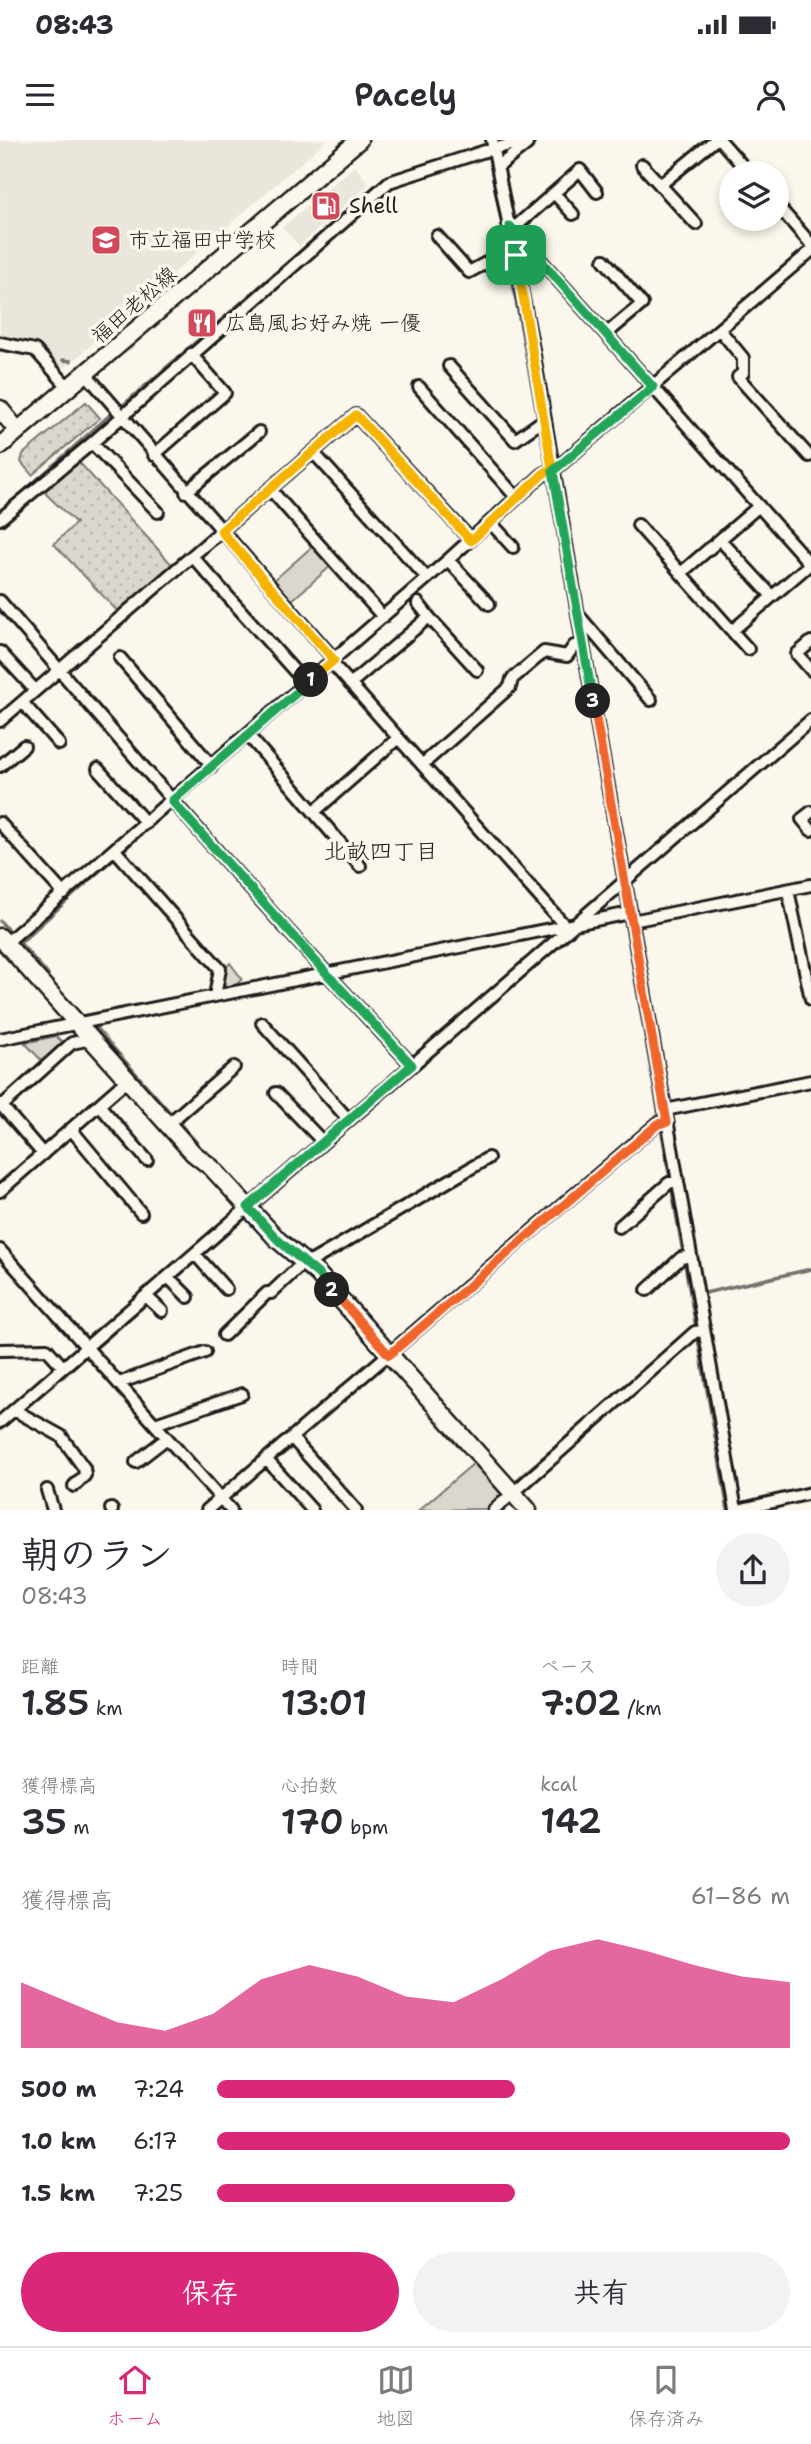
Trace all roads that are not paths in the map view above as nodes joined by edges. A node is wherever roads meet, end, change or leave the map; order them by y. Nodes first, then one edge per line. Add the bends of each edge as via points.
1 (359, 140) edge
2 (531, 140) edge
3 (723, 141) edge
4 (491, 148) edge
5 (739, 161) edge
6 (642, 165) dead end
7 (499, 166) junction
8 (660, 185) junction
9 (597, 192) dead end
10 (554, 193) junction
11 (573, 214) dead end
12 (789, 219) edge
13 (696, 224) dead end
14 (511, 227) junction
15 (436, 236) dead end
16 (811, 244) edge
17 (811, 251) edge
18 (511, 255) junction
19 (604, 260) dead end
20 (719, 330) junction
21 (606, 334) junction
22 (0, 343) edge
23 (191, 354) junction
24 (449, 366) dead end
25 (86, 374) junction
26 (419, 387) dead end
27 (653, 387) junction
28 (69, 388) junction
29 (0, 409) edge
30 (121, 417) junction
31 (540, 421) junction
32 (18, 430) junction
33 (259, 432) dead end
34 (92, 443) junction
35 (0, 446) edge
36 (313, 452) junction
37 (154, 455) junction
38 (809, 456) dead end
39 (549, 471) junction
40 (270, 489) junction
41 (186, 492) junction
42 (516, 497) junction
43 (759, 506) junction
44 (158, 512) dead end
45 (0, 519) edge
46 (491, 523) junction
47 (638, 525) dead end
48 (221, 531) junction
49 (471, 541) junction
50 (725, 545) dead end
51 (513, 547) dead end
52 (192, 556) junction
53 (448, 560) junction
54 (811, 564) edge
55 (681, 573) junction
56 (428, 578) junction
57 (772, 596) junction
58 (0, 601) edge
59 (418, 604) dead end
60 (489, 604) dead end
61 (578, 616) junction
62 (383, 617) junction
63 (429, 617) junction
64 (733, 630) junction
65 (811, 642) edge
66 (579, 645) junction
67 (748, 649) dead end
68 (0, 652) edge
69 (120, 658) dead end
70 (332, 661) junction
71 (59, 669) junction
72 (477, 670) dead end
73 (811, 670) edge
74 (306, 684) junction
75 (350, 684) junction
76 (35, 690) junction
77 (652, 700) dead end
78 (22, 702) junction
79 (0, 721) edge
80 (810, 723) edge
81 (248, 734) junction
82 (398, 738) junction
83 (59, 744) dead end
84 (24, 746) dead end
85 (422, 765) junction
86 (0, 766) edge
87 (212, 766) junction
88 (98, 769) dead end
89 (172, 801) junction
90 (314, 812) junction
91 (811, 812) edge
92 (0, 823) edge
93 (146, 823) junction
94 (811, 830) edge
95 (115, 850) junction
96 (360, 866) dead end
97 (625, 881) junction
98 (811, 885) edge
99 (788, 890) junction
100 (64, 894) junction
101 (631, 917) junction
102 (570, 926) junction
103 (4, 945) edge
104 (329, 977) junction
105 (215, 996) junction
106 (811, 999) edge
107 (77, 1023) junction
108 (262, 1023) dead end
109 (0, 1039) edge
110 (91, 1039) junction
111 (412, 1065) junction
112 (234, 1067) dead end
113 (127, 1080) junction
114 (811, 1081) edge
115 (276, 1093) dead end
116 (1, 1105) edge
117 (99, 1105) junction
118 (664, 1119) junction
119 (349, 1120) junction
120 (167, 1125) junction
121 (71, 1129) junction
122 (323, 1142) junction
123 (43, 1154) junction
124 (488, 1158) dead end
125 (146, 1160) dead end
126 (673, 1182) junction
127 (0, 1191) edge
128 (248, 1207) junction
129 (141, 1213) dead end
130 (619, 1227) dead end
131 (0, 1250) edge
132 (195, 1254) junction
133 (686, 1257) junction
134 (305, 1263) junction
135 (168, 1277) junction
136 (226, 1289) dead end
137 (647, 1290) dead end
138 (146, 1296) junction
139 (188, 1297) dead end
140 (162, 1311) dead end
141 (699, 1331) junction
142 (224, 1335) dead end
143 (87, 1347) junction
144 (0, 1350) edge
145 (205, 1352) dead end
146 (389, 1355) junction
147 (63, 1367) junction
148 (118, 1383) junction
149 (242, 1394) dead end
150 (14, 1410) junction
151 (0, 1422) edge
152 (155, 1424) junction
153 (292, 1437) junction
154 (167, 1438) junction
155 (266, 1459) junction
156 (136, 1462) dead end
157 (74, 1486) dead end
158 (47, 1490) dead end
159 (513, 1493) junction
160 (811, 1493) edge
161 (221, 1498) junction
162 (53, 1510) edge
163 (207, 1510) edge
164 (231, 1510) edge
165 (312, 1510) edge
166 (356, 1510) edge
167 (494, 1510) edge
168 (528, 1510) edge
169 (737, 1510) edge

1 - 25 street, 福田老松線
2 - 4 street
2 - 7 street
3 - 5 street
3 - 8 street
4 - 7 street
4 - 23 street via 388,183
6 - 8 street
7 - 14 street
8 - 13 street
9 - 10 street via 580,170
10 - 11 street
10 - 14 street
12 - 16 street
14 - 18 street
14 - 21 street
15 - 18 street via 469,271
17 - 20 street
18 - 31 street
19 - 21 street via 642,303
20 - 27 street
20 - 38 street via 743,358 743,373 737,377
21 - 27 street
22 - 28 street via 35,349
23 - 30 street
23 - 37 street via 225,393
24 - 31 street via 515,440
25 - 28 street, 福田老松線
25 - 30 street
26 - 42 street
27 - 39 street
27 - 43 street
28 - 32 street, 福田老松線
29 - 32 street
30 - 34 street
30 - 37 street
31 - 39 street
32 - 35 street, 福田老松線
33 - 41 street
34 - 44 street
34 - 45 street
36 - 40 street
36 - 49 street via 356,415
36 - 56 street
37 - 41 street
39 - 42 street
39 - 61 street
40 - 48 street
40 - 62 street
41 - 48 street
42 - 46 street
43 - 54 street
43 - 55 street
46 - 49 street
46 - 51 street
47 - 55 street
48 - 52 street
48 - 70 street
49 - 53 street
50 - 57 street
52 - 71 street
52 - 74 street
53 - 56 street
53 - 60 street
54 - 57 street
55 - 64 street
56 - 62 street
57 - 64 street
58 - 71 street
59 - 63 street
61 - 66 street
61 - 77 street
62 - 70 street
63 - 72 street
63 - 75 street
64 - 67 street
65 - 73 street via 797,654
66 - 85 street via 567,656 544,652
66 - 97 street
68 - 76 street
69 - 87 street
70 - 74 street
70 - 75 street
71 - 76 street
71 - 89 street
74 - 81 street
75 - 82 street
76 - 78 street
78 - 79 street
78 - 83 street
80 - 97 street
81 - 87 street
81 - 90 street
82 - 85 street
82 - 90 street
84 - 86 street
85 - 102 street
87 - 89 street
88 - 93 street
89 - 93 street
89 - 104 street
90 - 96 street
91 - 94 street via 802,819
92 - 100 street
93 - 95 street
95 - 100 street
95 - 105 street via 220,969
97 - 101 street
97 - 102 street
98 - 99 street
99 - 101 street
99 - 106 street
100 - 103 street
101 - 102 street
101 - 118 street
102 - 104 street
102 - 111 street
103 - 107 street
104 - 105 street
104 - 111 street
105 - 107 street
107 - 109 street
107 - 110 street
108 - 119 street
110 - 113 street
110 - 116 street via 72,1043
111 - 119 street
112 - 120 street
113 - 117 street
113 - 120 street
114 - 118 street
115 - 122 street
116 - 123 street
117 - 121 street
117 - 125 street
118 - 126 street
118 - 146 street
119 - 122 street
120 - 128 street
121 - 123 street
121 - 129 street
122 - 128 street
123 - 127 street
124 - 134 street
126 - 130 street
126 - 133 street
128 - 132 street
128 - 134 street
131 - 143 street
132 - 135 street
132 - 136 street
133 - 137 street
133 - 141 street
134 - 142 street
134 - 146 street
135 - 138 street
135 - 139 street
138 - 140 street
138 - 143 street
141 - 159 street
141 - 169 street
143 - 147 street
143 - 148 street
144 - 147 street via 47,1349
145 - 148 street
146 - 153 street
146 - 159 street
147 - 150 street
148 - 152 street
149 - 152 street
150 - 151 street
150 - 157 street via 61,1436 84,1468 85,1475
152 - 154 street
153 - 155 street
153 - 166 street
154 - 156 street
154 - 161 street
155 - 161 street
155 - 165 street
158 - 162 street
159 - 167 street
159 - 168 street
160 - 169 street
161 - 163 street
161 - 164 street

